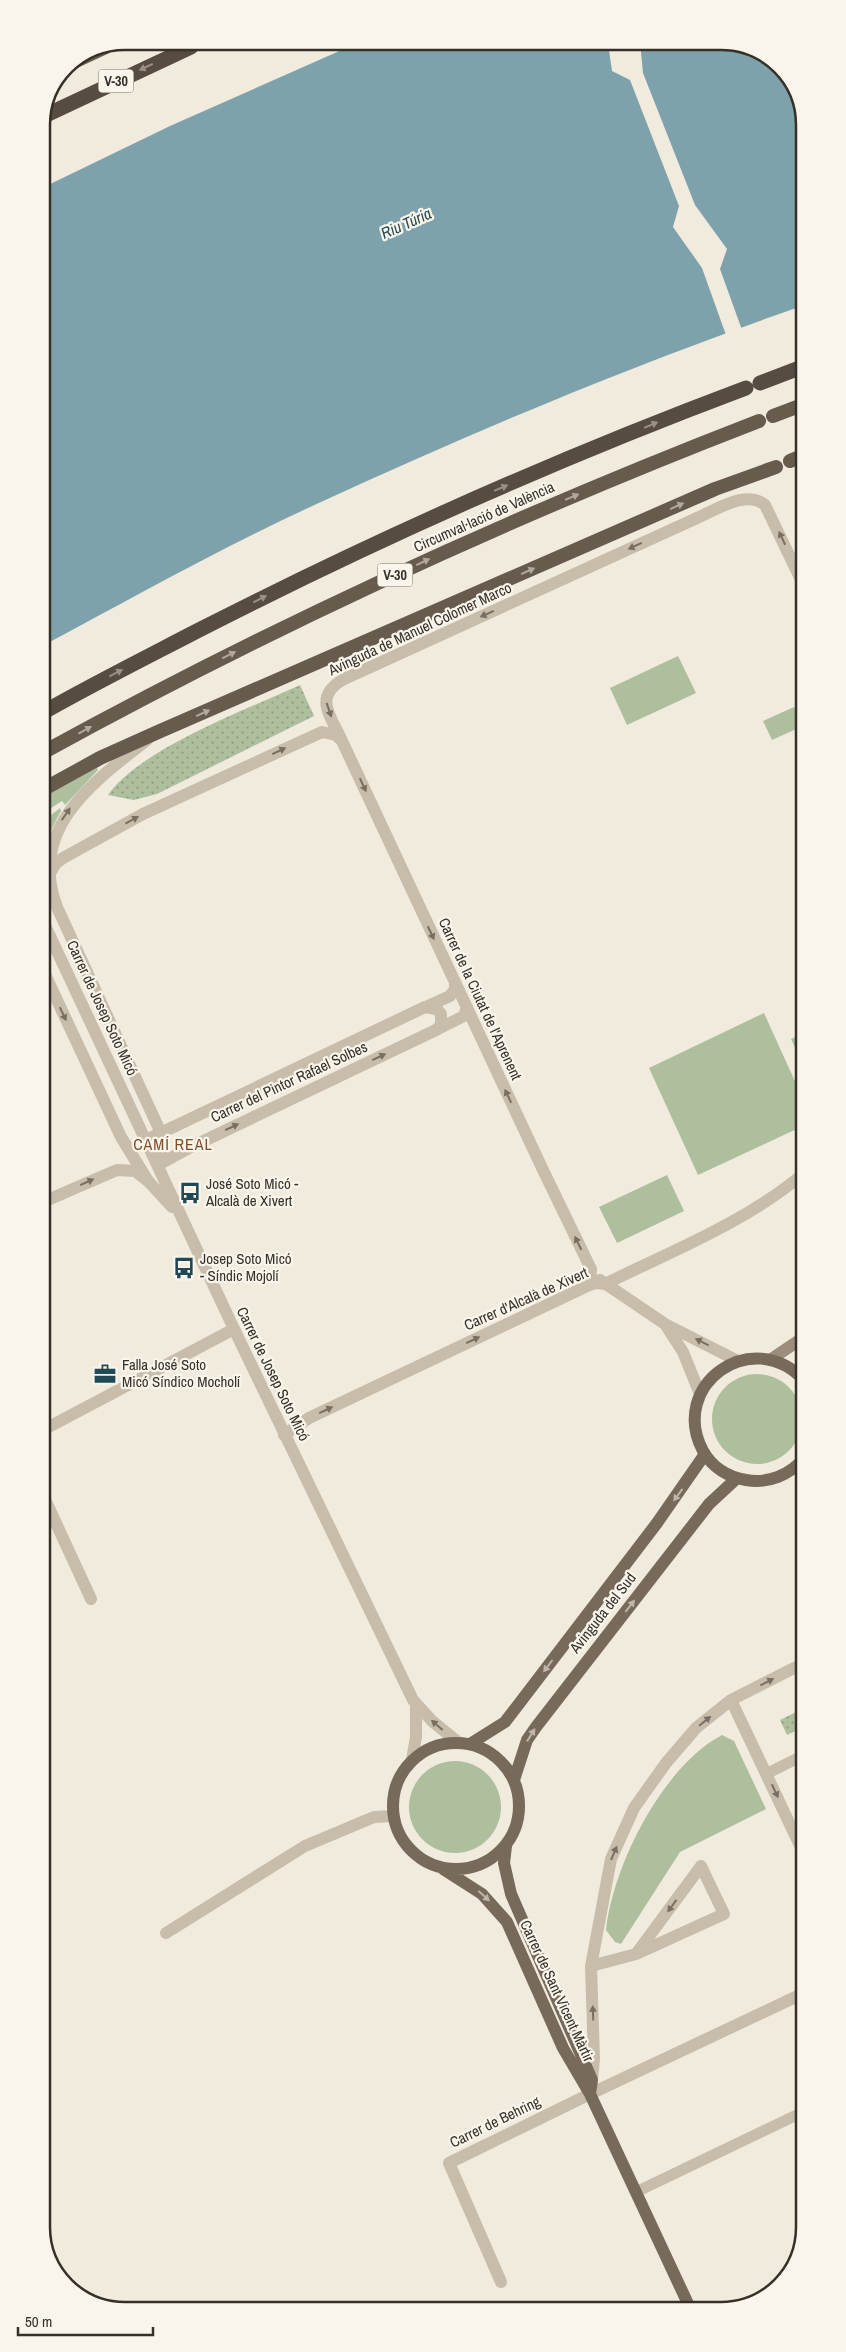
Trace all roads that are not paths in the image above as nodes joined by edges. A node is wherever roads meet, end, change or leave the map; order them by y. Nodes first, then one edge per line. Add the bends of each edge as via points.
1 (183, 50) edge
2 (52, 112) edge
3 (796, 369) edge
4 (796, 407) edge
5 (773, 416) dead end
6 (759, 421) dead end
7 (776, 467) dead end
8 (796, 570) edge
9 (50, 709) edge
10 (158, 732) junction
11 (342, 741) junction
12 (50, 749) edge
13 (50, 786) edge
14 (50, 861) edge
15 (50, 873) edge
16 (50, 881) edge
17 (50, 936) edge
18 (455, 982) junction
19 (50, 987) edge
20 (450, 996) junction
21 (465, 1004) junction
22 (425, 1007) junction
23 (436, 1030) junction
24 (161, 1133) junction
25 (146, 1140) junction
26 (158, 1165) junction
27 (796, 1180) edge
28 (148, 1181) junction
29 (50, 1199) edge
30 (180, 1217) junction
31 (591, 1269) junction
32 (604, 1284) junction
33 (585, 1287) junction
34 (666, 1324) junction
35 (234, 1329) junction
36 (796, 1344) edge
37 (770, 1360) junction
38 (738, 1361) junction
39 (796, 1373) edge
40 (700, 1394) junction
41 (50, 1426) edge
42 (284, 1435) junction
43 (705, 1454) junction
44 (796, 1466) edge
45 (737, 1478) junction
46 (50, 1510) edge
47 (91, 1599) dead end
48 (796, 1667) edge
49 (731, 1700) junction
50 (416, 1705) junction
51 (465, 1743) junction
52 (796, 1759) edge
53 (412, 1760) junction
54 (766, 1774) junction
55 (514, 1780) junction
56 (393, 1816) junction
57 (796, 1837) edge
58 (506, 1846) junction
59 (444, 1869) junction
60 (166, 1933) dead end
61 (636, 1954) junction
62 (591, 1966) junction
63 (796, 1997) edge
64 (592, 2080) junction
65 (590, 2094) junction
66 (796, 2115) edge
67 (636, 2192) junction
68 (501, 2282) dead end
69 (687, 2302) edge

1 -> 2 highway, V-30
9 -> 3 highway, Circumval·lació de València / V-30 via 273,592 456,506 684,411
4 - 5 highway
12 -> 6 highway, Circumval·lació de València / V-30 via 289,624 472,539
10 -> 7 highway via 715,489
8 -> 11 street, Avinguda de Manuel Colomer Marco via 765,505 760,500 743,499 342,680 330,688 326,696 327,707
10 - 13 highway
14 -> 10 street via 51,847 66,813 99,779
15 -> 11 street via 63,858 143,814 322,732 336,735
11 -> 18 street, Carrer de la Ciutat de l'Aprenent
16 - 24 street via 57,907
17 - 25 street, Carrer de Josep Soto Micó
18 - 20 street
18 - 21 street, Carrer de la Ciutat de l'Aprenent
19 -> 28 street via 122,1137
20 - 21 street via 456,996
20 - 22 street, Carrer del Pintor Rafael Solbes
21 - 23 street, Carrer del Pintor Rafael Solbes via 464,1016
31 -> 21 street, Carrer de la Ciutat de l'Aprenent
22 - 23 street via 437,1009 441,1014 441,1025
22 - 24 street, Carrer del Pintor Rafael Solbes
26 -> 23 street, Carrer del Pintor Rafael Solbes
24 - 25 street, Carrer del Pintor Rafael Solbes
24 - 26 street via 164,1144
25 - 26 street, Carrer de Josep Soto Micó
26 - 30 street, Carrer de Josep Soto Micó
27 - 32 street, Carrer d'Alcalà de Xivert via 779,1194 714,1230
29 -> 28 street via 117,1170 135,1171
28 - 30 street
30 - 35 street, Carrer de Josep Soto Micó
31 - 32 street, Carrer de la Ciutat de l'Aprenent
31 - 33 street via 590,1281
32 - 33 street, Carrer d'Alcalà de Xivert
32 - 34 street, Carrer de la Ciutat de l'Aprenent
42 -> 33 street, Carrer d'Alcalà de Xivert via 309,1418
38 -> 34 street, Carrer de la Ciutat de l'Aprenent
34 - 40 street, Carrer de la Ciutat de l'Aprenent via 683,1352
35 - 41 street
35 - 42 street, Carrer de Josep Soto Micó
36 - 37 main road
37 - 38 main road via 750,1358
37 - 39 main road
38 - 40 main road via 716,1374
40 - 43 main road via 696,1406 696,1431
42 - 50 street, Carrer de Josep Soto Micó
43 - 45 main road via 719,1469
43 -> 51 main road, Avinguda del Sud via 657,1523 505,1722
44 - 45 main road via 769,1480
55 -> 45 main road, Avinguda del Sud via 527,1740 536,1726 709,1504
46 - 47 street
49 -> 48 street
49 - 54 street
62 -> 49 street via 611,1859 634,1808 696,1728
51 -> 50 street, Carrer de Josep Soto Micó via 432,1721
50 - 53 street, Carrer de Josep Soto Micó
51 - 53 main road via 434,1746
51 - 55 main road via 492,1754
52 - 54 street
53 - 56 main road via 395,1786
54 -> 57 street
55 - 58 main road via 519,1814
56 - 59 main road via 406,1846 423,1861
56 - 60 street via 374,1817 305,1846
58 - 59 main road via 494,1858 478,1866
58 - 64 main road, Carrer de Sant Vicent Màrtir via 504,1863 511,1894
59 -> 65 main road, Carrer de Sant Vicent Màrtir via 482,1894 507,1922 563,2048
61 -> 61 street via 724,1914 701,1866 683,1890
61 - 62 street
64 -> 62 street
63 - 65 street
64 - 65 main road, Carrer de Sant Vicent Màrtir
65 - 67 main road, Carrer de Sant Vicent Màrtir
65 - 68 street, Carrer de Behring via 449,2163
66 - 67 street
67 - 69 main road, Carrer de Sant Vicent Màrtir

